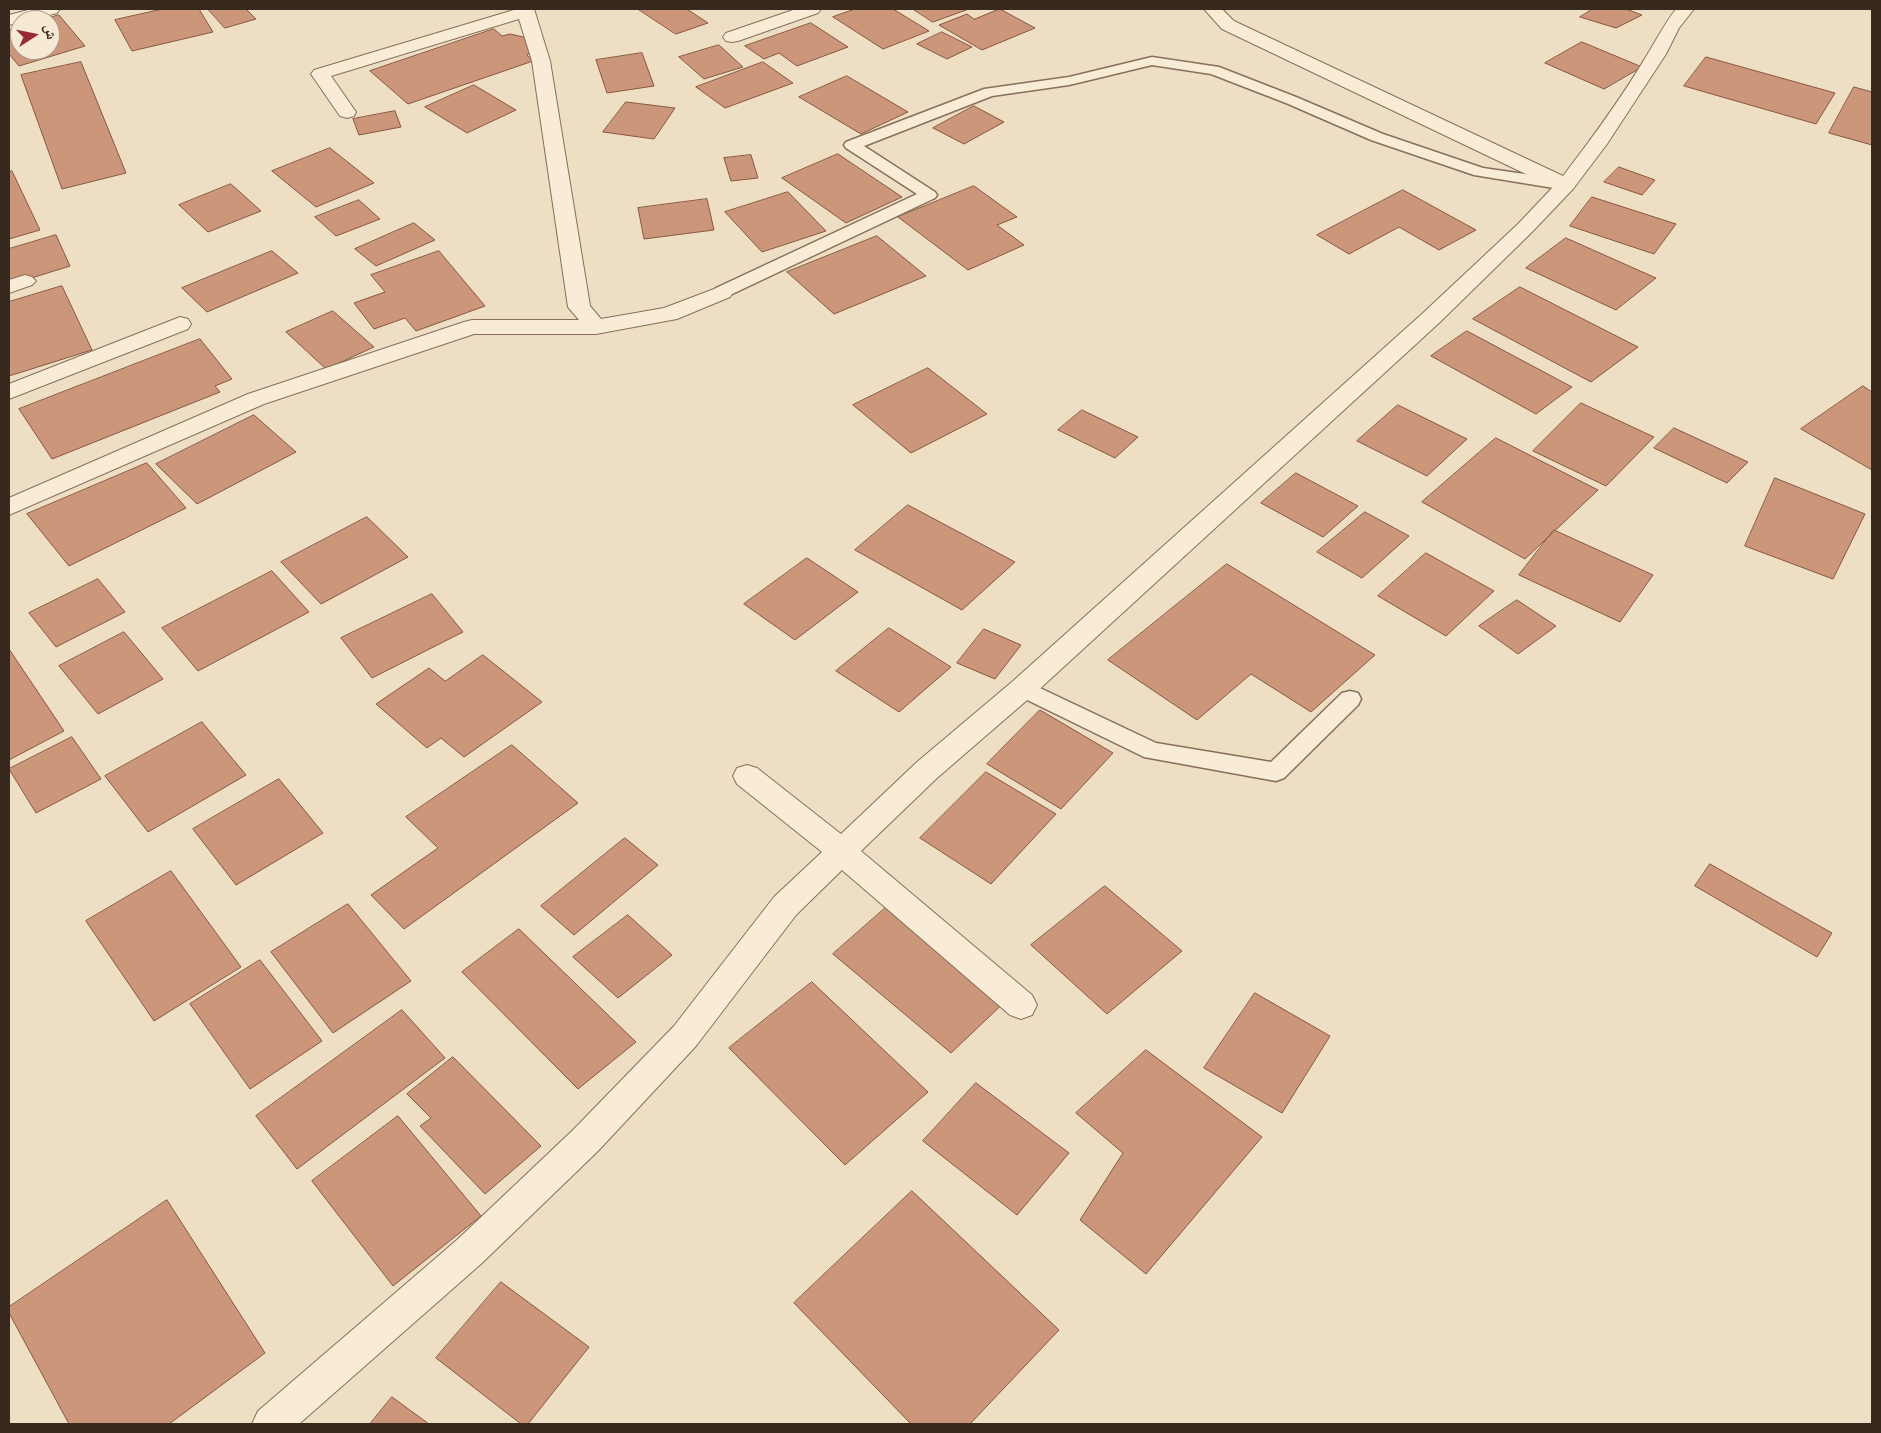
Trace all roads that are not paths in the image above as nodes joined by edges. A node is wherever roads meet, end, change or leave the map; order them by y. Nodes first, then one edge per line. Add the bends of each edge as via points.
1 (51, 9) edge
2 (812, 9) edge
3 (1212, 9) edge
4 (1685, 9) edge
5 (525, 10) edge
6 (9, 20) edge
7 (732, 37) dead end
8 (347, 112) dead end
9 (1566, 185) junction
10 (722, 292) joint
11 (180, 324) dead end
12 (596, 327) junction
13 (9, 392) edge
14 (9, 507) edge
15 (1023, 688) junction
16 (1350, 699) dead end
17 (747, 776) dead end
18 (842, 852) junction
19 (1022, 1004) dead end
20 (271, 1424) edge

1 - 6 street
2 - 7 street
3 - 9 street via 1228,24
4 - 9 street via 1670,26 1657,54 1600,140
5 - 8 street via 320,74
5 - 12 street via 541,60 579,306
9 - 10 lane via 1480,172 1377,136 1214,70 1152,61 1069,81 990,92 852,144 929,195
9 - 15 street via 1431,318
10 - 12 street via 670,314
11 - 13 street
12 - 14 street via 472,327 256,399
15 - 16 lane via 1152,751 1276,772
15 - 18 street via 927,770
17 - 18 street
18 - 19 street
18 - 20 street via 785,906 685,1036 586,1140 470,1250

